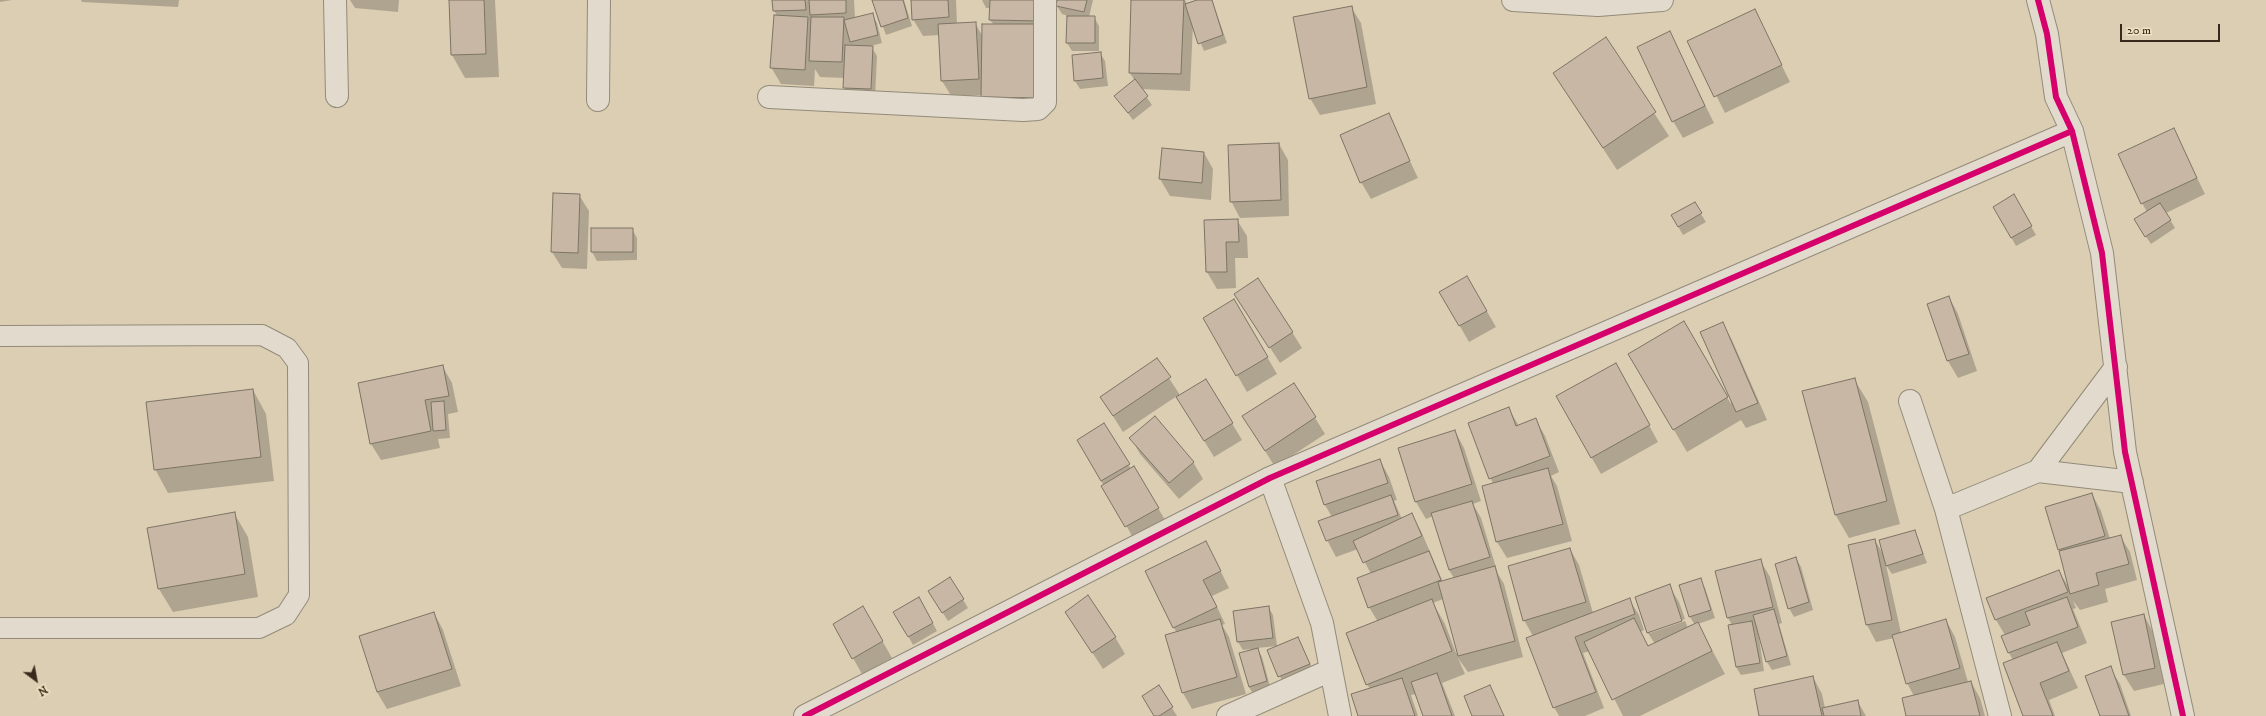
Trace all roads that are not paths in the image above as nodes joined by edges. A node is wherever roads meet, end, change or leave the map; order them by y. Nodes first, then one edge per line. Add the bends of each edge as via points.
1 (335, 0) edge
2 (599, 0) edge
3 (1045, 0) edge
4 (1513, 0) edge
5 (1662, 0) edge
6 (2038, 0) edge
7 (338, 96) dead end
8 (769, 97) dead end
9 (598, 100) dead end
10 (2072, 131) junction
11 (0, 336) edge
12 (2116, 367) junction
13 (1910, 401) dead end
14 (2038, 471) junction
15 (1270, 478) junction
16 (2132, 482) junction
17 (1946, 509) junction
18 (0, 628) edge
19 (1331, 670) junction
20 (805, 716) edge
21 (1228, 716) edge
22 (1340, 716) edge
23 (2000, 716) edge
24 (2183, 716) edge

1 - 7 street
2 - 9 street
3 - 8 street via 1044,102 1038,110
4 - 5 street via 1598,5
6 - 10 street via 2047,34 2056,96
10 - 12 street via 2102,253
10 - 15 street
11 - 18 lane via 262,335 287,348 298,363 299,595 286,615 259,628
12 - 14 street
12 - 16 street
13 - 17 street
14 - 16 street
14 - 17 street
15 - 19 street via 1322,623
15 - 20 street
16 - 24 street
17 - 23 street
19 - 21 street
19 - 22 street

